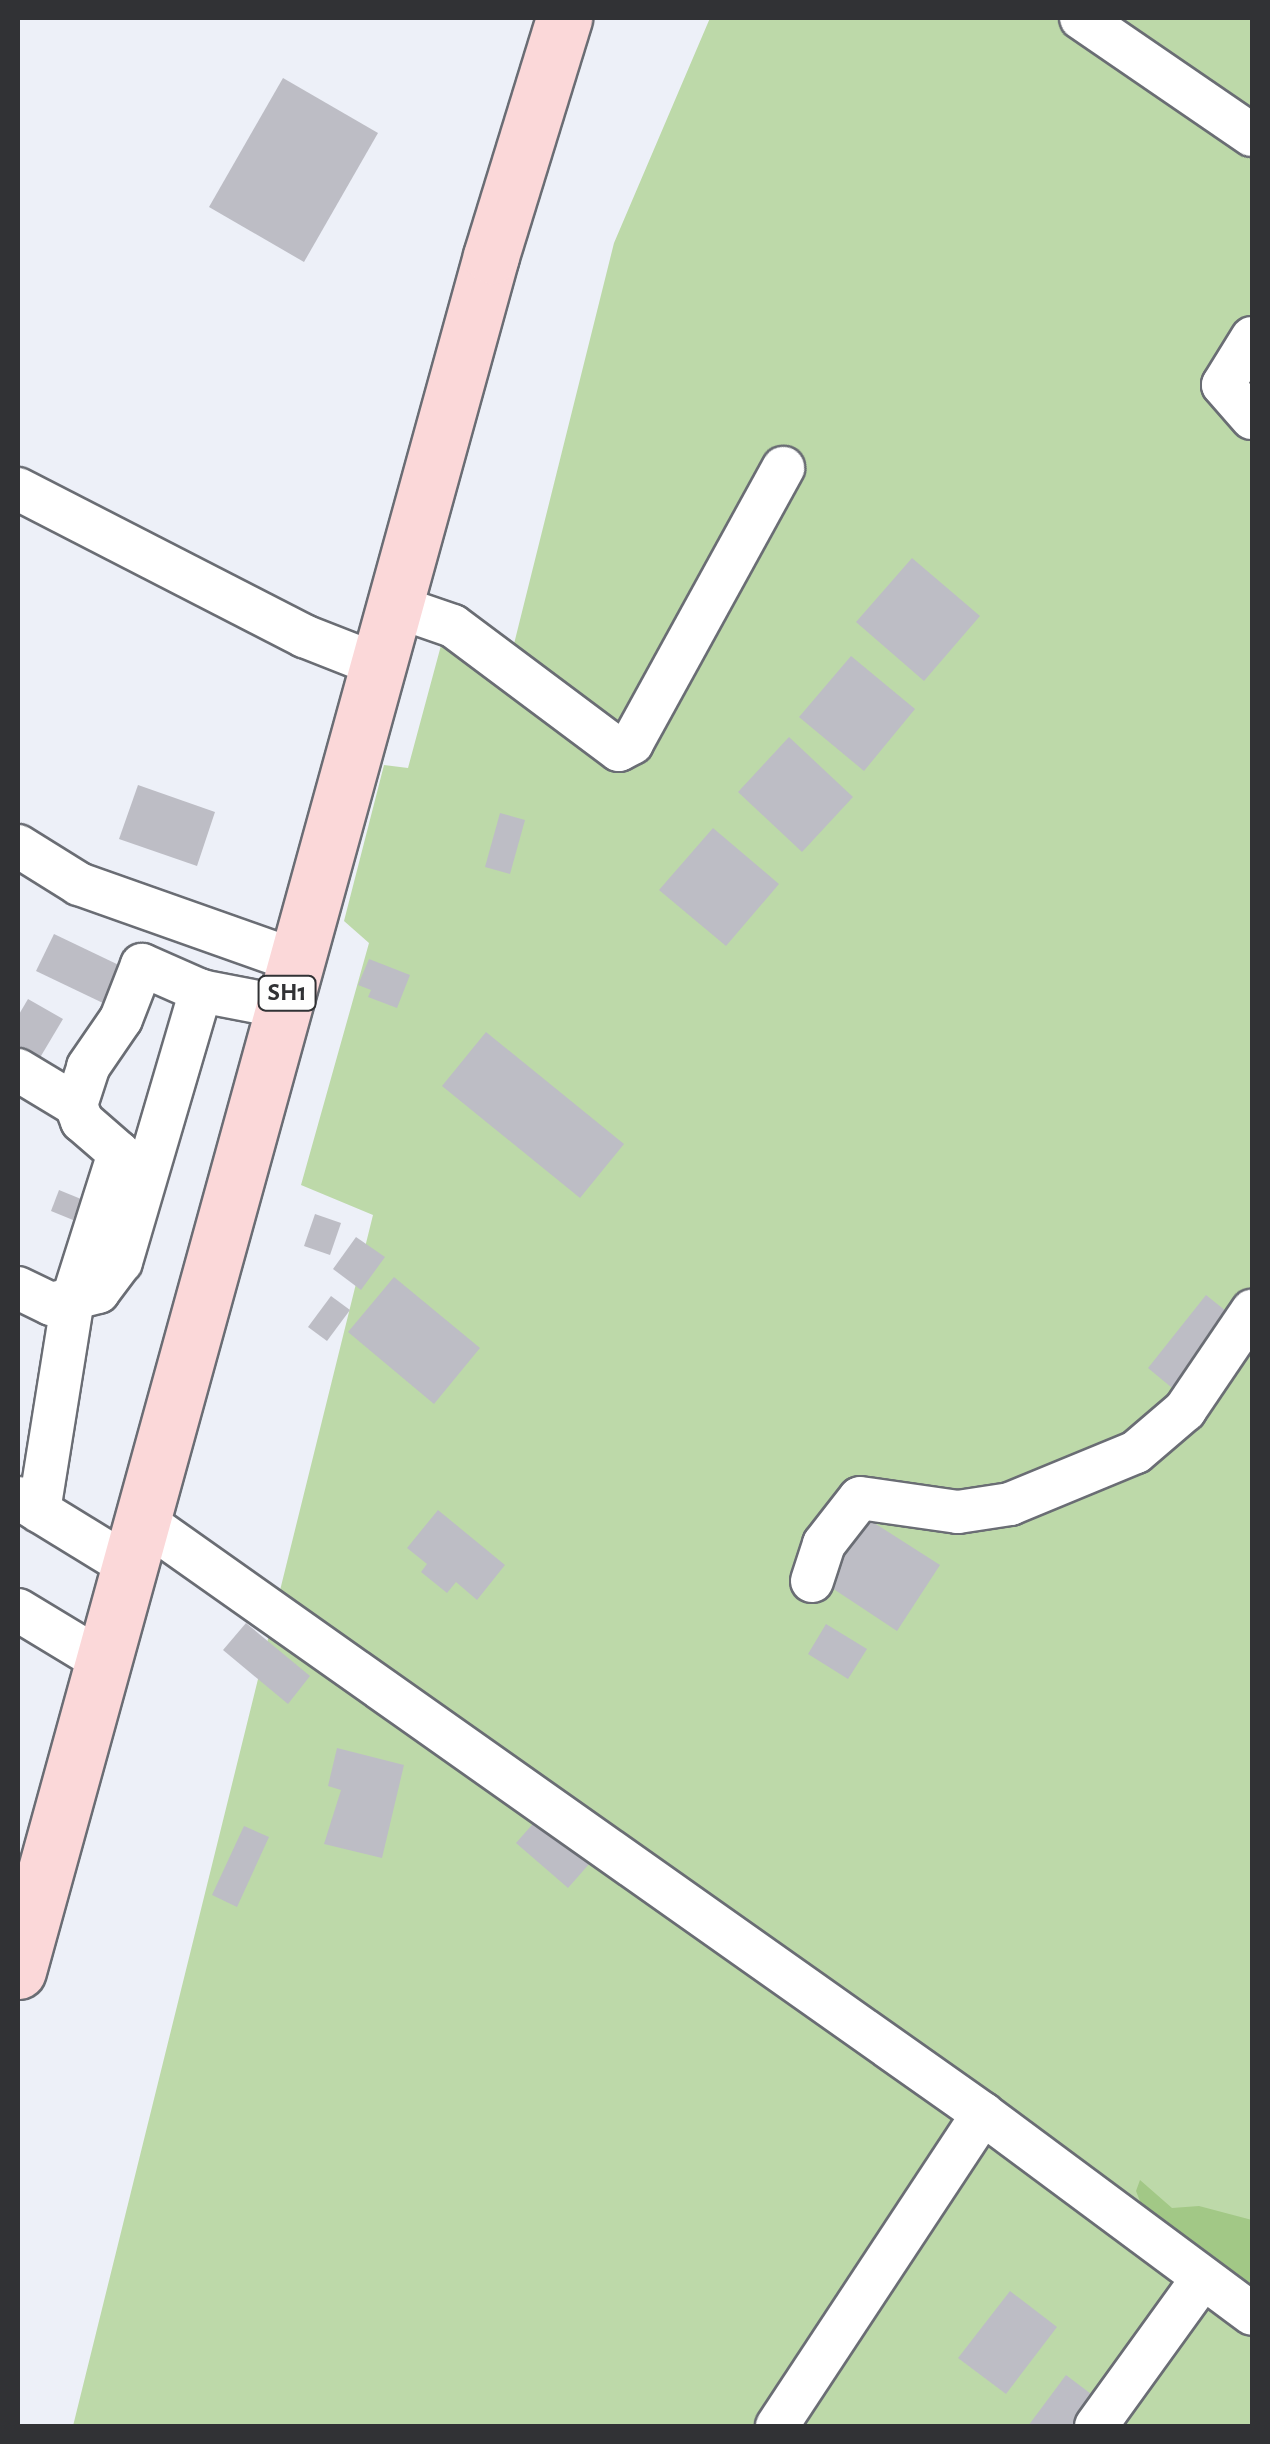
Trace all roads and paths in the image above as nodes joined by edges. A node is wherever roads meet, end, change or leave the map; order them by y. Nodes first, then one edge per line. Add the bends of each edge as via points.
1 (564, 18) edge
2 (1081, 18) edge
3 (1252, 134) edge
4 (1252, 338) edge
5 (1252, 418) edge
6 (783, 468) dead end
7 (18, 489) edge
8 (395, 606) junction
9 (378, 665) junction
10 (18, 846) edge
11 (290, 984) junction
12 (201, 991) junction
13 (18, 1070) edge
14 (76, 1105) junction
15 (18, 1288) edge
16 (74, 1298) junction
17 (1252, 1311) edge
18 (28, 1504) edge
19 (136, 1543) junction
20 (812, 1580) dead end
21 (18, 1610) edge
22 (104, 1662) junction
23 (32, 1873) edge
24 (18, 1971) edge
25 (983, 2114) junction
26 (1202, 2279) junction
27 (1252, 2314) edge
28 (778, 2426) edge
29 (1096, 2426) edge

1 - 8 main road, SH1
2 - 3 street
4 - 5 street via 1222,385
6 - 8 street via 632,743 619,750 453,626
7 - 9 street via 304,636
8 - 9 main road, SH1
9 - 11 main road, SH1
10 - 11 street via 79,884
11 - 12 street
11 - 19 main road, SH1
12 - 14 street via 142,965 121,1020 88,1066
12 - 16 street via 121,1262 98,1292
13 - 14 street
14 - 16 street via 82,1120 119,1153
15 - 16 street via 51,1304
16 - 18 street
17 - 20 street via 1190,1401 1136,1452 1010,1504 958,1512 860,1498 824,1544
18 - 19 street
19 - 22 main road, SH1
19 - 25 street
21 - 22 street
22 - 23 main road, SH1
23 - 24 main road, SH1
25 - 26 street
25 - 28 street
26 - 27 street
26 - 29 street

